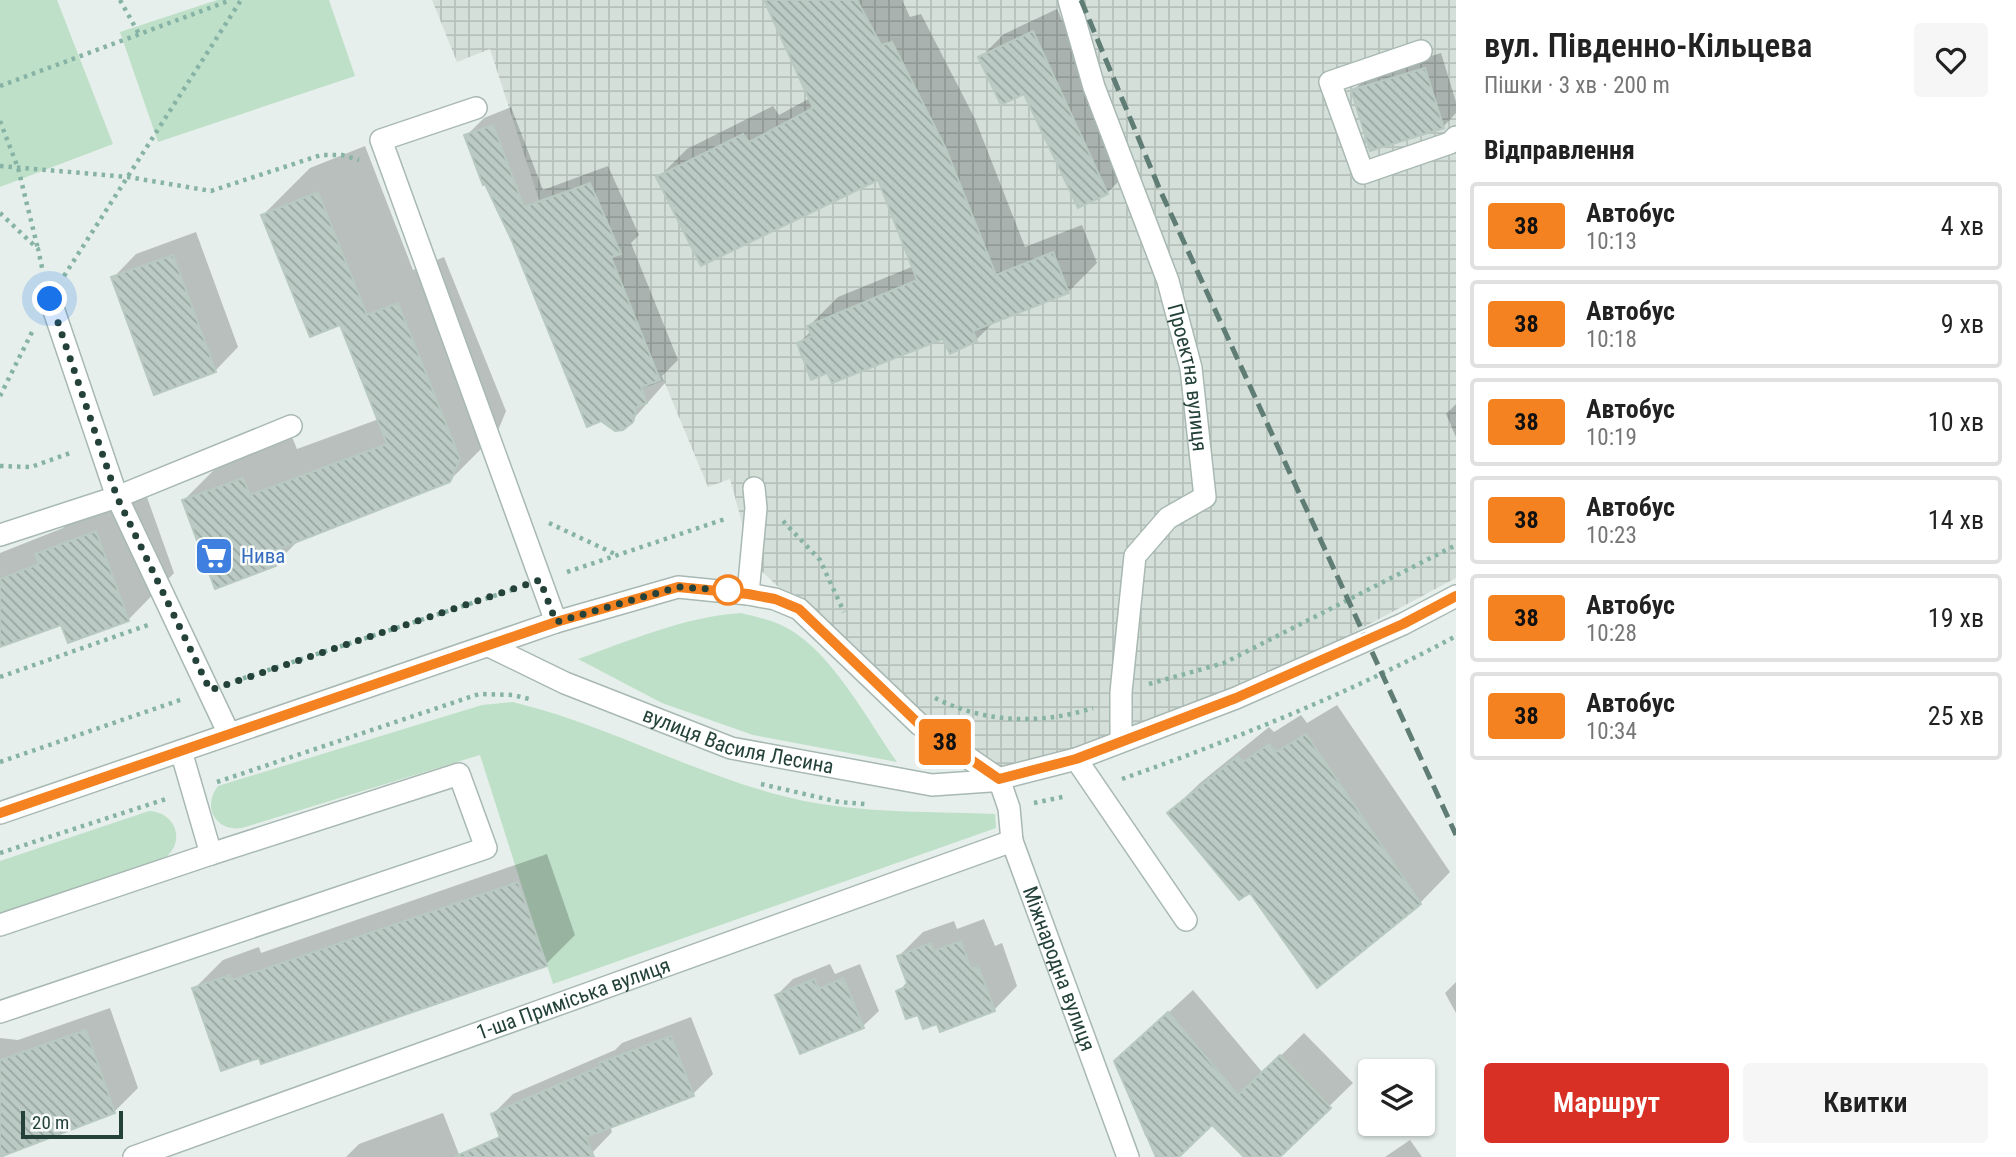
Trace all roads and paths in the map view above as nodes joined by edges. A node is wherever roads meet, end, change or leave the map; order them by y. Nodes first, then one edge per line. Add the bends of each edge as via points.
1 (120, 0) edge
2 (230, 0) edge
3 (242, 0) edge
4 (1069, 0) edge
5 (139, 34) junction
6 (1422, 51) dead end
7 (0, 86) edge
8 (476, 108) dead end
9 (0, 121) edge
10 (1456, 137) edge
11 (0, 166) edge
12 (18, 168) junction
13 (393, 173) junction
14 (128, 177) junction
15 (0, 213) edge
16 (38, 249) junction
17 (50, 299) junction
18 (0, 396) edge
19 (291, 426) dead end
20 (99, 443) junction
21 (0, 466) edge
22 (117, 497) junction
23 (755, 498) junction
24 (513, 507) junction
25 (0, 535) edge
26 (1456, 545) edge
27 (618, 555) junction
28 (540, 580) junction
29 (748, 594) junction
30 (1456, 596) edge
31 (174, 615) junction
32 (846, 615) dead end
33 (556, 622) junction
34 (489, 646) junction
35 (0, 677) edge
36 (210, 690) junction
37 (924, 692) dead end
38 (1121, 692) junction
39 (229, 734) junction
40 (1121, 740) junction
41 (181, 751) junction
42 (1076, 759) junction
43 (0, 762) edge
44 (999, 779) junction
45 (0, 813) edge
46 (1012, 841) junction
47 (211, 854) junction
48 (1186, 920) dead end
49 (0, 925) edge
50 (0, 1012) edge
51 (134, 1157) edge
52 (1128, 1157) edge

1 - 5 path
2 - 5 path
3 - 14 path
4 - 38 street, Проектна вулиця via 1094,87 1168,281 1191,368 1205,498 1168,518 1135,556
5 - 7 path
6 - 10 street via 1330,82 1363,173
8 - 13 street via 381,141
9 - 12 path
11 - 12 path
12 - 14 path
12 - 16 path
13 - 14 path via 342,155 321,155 211,191
13 - 24 street
14 - 17 path
15 - 16 path
16 - 17 path
17 - 18 path
17 - 20 street
19 - 22 street
20 - 21 path via 31,467
20 - 22 street
22 - 25 street
22 - 31 street
23 - 27 path
23 - 29 street
23 - 32 path via 820,560
24 - 27 path
24 - 28 street
26 - 38 path via 1224,663
27 - 28 path
28 - 33 street
28 - 36 path
29 - 33 street via 678,587
29 - 44 street via 799,609 919,724
30 - 40 street, вулиця Василя Лесина via 1236,698
31 - 35 path
31 - 36 street
33 - 34 street
34 - 39 street
34 - 44 street, вулиця Василя Лесина via 565,683 731,748 932,785
36 - 39 street
36 - 43 path
37 - 38 path via 994,719 1038,720 1091,709
38 - 40 street, Проектна вулиця
39 - 41 street
40 - 42 street, вулиця Василя Лесина
41 - 45 street
41 - 47 street
42 - 44 street, вулиця Василя Лесина
42 - 48 street
44 - 46 street, Міжнародна вулиця via 1009,808
46 - 51 street, 1-ша Приміська вулиця
46 - 52 street, Міжнародна вулиця
47 - 49 street
47 - 50 street via 459,774 486,848

